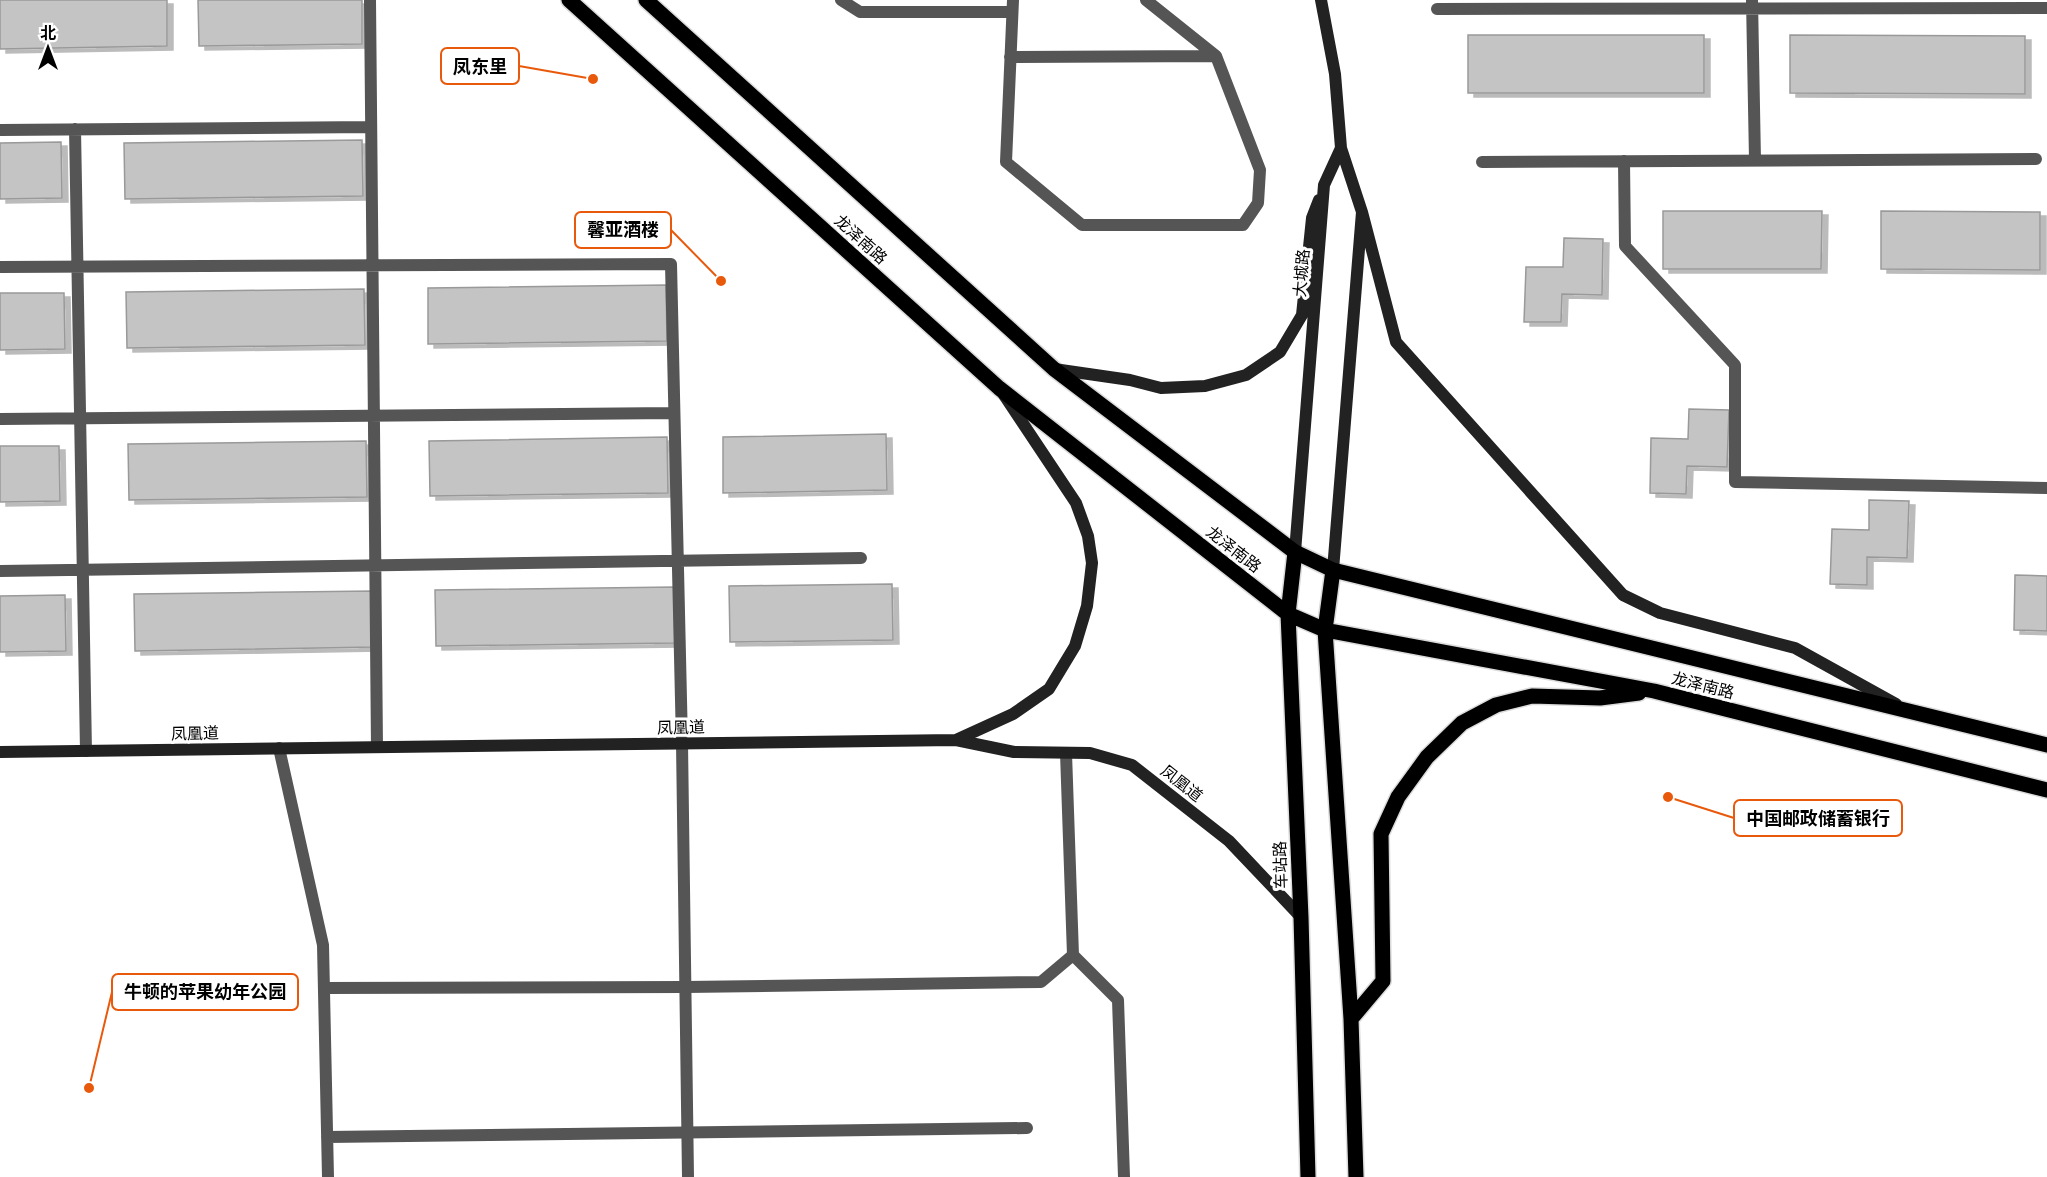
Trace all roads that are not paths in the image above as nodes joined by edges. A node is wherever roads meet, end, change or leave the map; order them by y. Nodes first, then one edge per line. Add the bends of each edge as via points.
1 (370, 0) edge
2 (569, 0) edge
3 (646, 0) edge
4 (841, 0) edge
5 (1146, 0) edge
6 (1321, 0) edge
7 (1753, 5) edge
8 (1012, 6) edge
9 (2047, 8) edge
10 (1437, 9) dead end
11 (1216, 56) junction
12 (1010, 57) junction
13 (371, 127) junction
14 (75, 129) junction
15 (0, 130) edge
16 (1341, 148) junction
17 (2036, 159) dead end
18 (1755, 160) junction
19 (1624, 161) junction
20 (1482, 162) dead end
21 (1324, 185) junction
22 (1362, 212) junction
23 (372, 265) junction
24 (79, 266) junction
25 (0, 267) edge
26 (1054, 369) junction
27 (999, 387) junction
28 (674, 413) junction
29 (374, 416) junction
30 (81, 418) junction
31 (0, 419) edge
32 (2047, 488) edge
33 (1295, 552) junction
34 (861, 558) dead end
35 (678, 561) junction
36 (375, 566) junction
37 (83, 570) junction
38 (1333, 570) junction
39 (0, 571) edge
40 (1288, 614) junction
41 (1325, 630) junction
42 (1654, 691) junction
43 (1905, 709) junction
44 (956, 740) junction
45 (682, 743) junction
46 (2047, 745) edge
47 (377, 747) junction
48 (279, 748) junction
49 (86, 751) junction
50 (0, 752) edge
51 (1066, 753) junction
52 (2047, 790) edge
53 (1300, 917) junction
54 (1073, 955) junction
55 (686, 987) junction
56 (324, 988) junction
57 (1351, 1019) junction
58 (1027, 1128) dead end
59 (687, 1133) junction
60 (327, 1137) junction
61 (328, 1177) edge
62 (688, 1177) edge
63 (1124, 1177) edge
64 (1308, 1177) edge
65 (1356, 1177) edge

1 - 13 street
2 - 27 main road, 龙泽南路
3 - 26 main road, 龙泽南路
4 - 8 street via 860,12
5 - 11 street
6 - 16 street, 大城路 via 1335,74
7 - 9 street
7 - 10 street
7 - 18 street
8 - 12 street
11 - 12 street
11 - 12 street via 1260,170 1258,203 1243,225 1082,225 1006,162
13 - 14 street
13 - 23 street
14 - 15 street
14 - 24 street
16 - 21 street, 大城路
16 - 22 street
17 - 18 street
18 - 19 street
19 - 20 street
19 - 32 street via 1625,246 1735,365 1735,482
21 - 26 street via 1312,218 1302,315 1280,352 1246,375 1205,386 1161,387
21 - 33 street, 大城路
22 - 38 street
22 - 43 street via 1396,342 1623,595 1660,613 1795,648
23 - 24 street
23 - 28 street via 671,264
23 - 29 street
24 - 25 street
24 - 30 street
26 - 33 main road, 龙泽南路
27 - 40 main road, 龙泽南路
27 - 44 street via 1076,503 1089,536 1092,563 1087,606 1075,646 1049,689 1013,714
28 - 29 street
28 - 35 street
29 - 30 street
29 - 36 street
30 - 31 street
30 - 37 street
33 - 38 main road, 龙泽南路
33 - 40 main road, 车站路
34 - 35 street
35 - 36 street
35 - 45 street
36 - 37 street
36 - 47 street
37 - 39 street
37 - 49 street
38 - 41 main road
38 - 43 main road, 龙泽南路
40 - 41 main road, 龙泽南路
40 - 53 main road, 车站路
41 - 42 main road, 龙泽南路
41 - 57 main road
42 - 52 main road, 龙泽南路
42 - 57 main road via 1600,698 1532,696 1496,705 1462,723 1427,757 1398,797 1381,834 1383,981
43 - 46 main road, 龙泽南路
44 - 45 street, 凤凰道
44 - 51 street, 凤凰道 via 1014,752
45 - 47 street, 凤凰道
45 - 55 street
47 - 48 street, 凤凰道
48 - 49 street, 凤凰道
48 - 56 street via 323,945
49 - 50 street, 凤凰道
51 - 53 street, 凤凰道 via 1090,753 1132,765 1229,841
51 - 54 street
53 - 64 main road, 车站路
54 - 55 street via 1041,982
54 - 63 street via 1118,1000
55 - 56 street
55 - 59 street
56 - 60 street
57 - 65 main road
58 - 59 street
59 - 60 street
59 - 62 street
60 - 61 street

